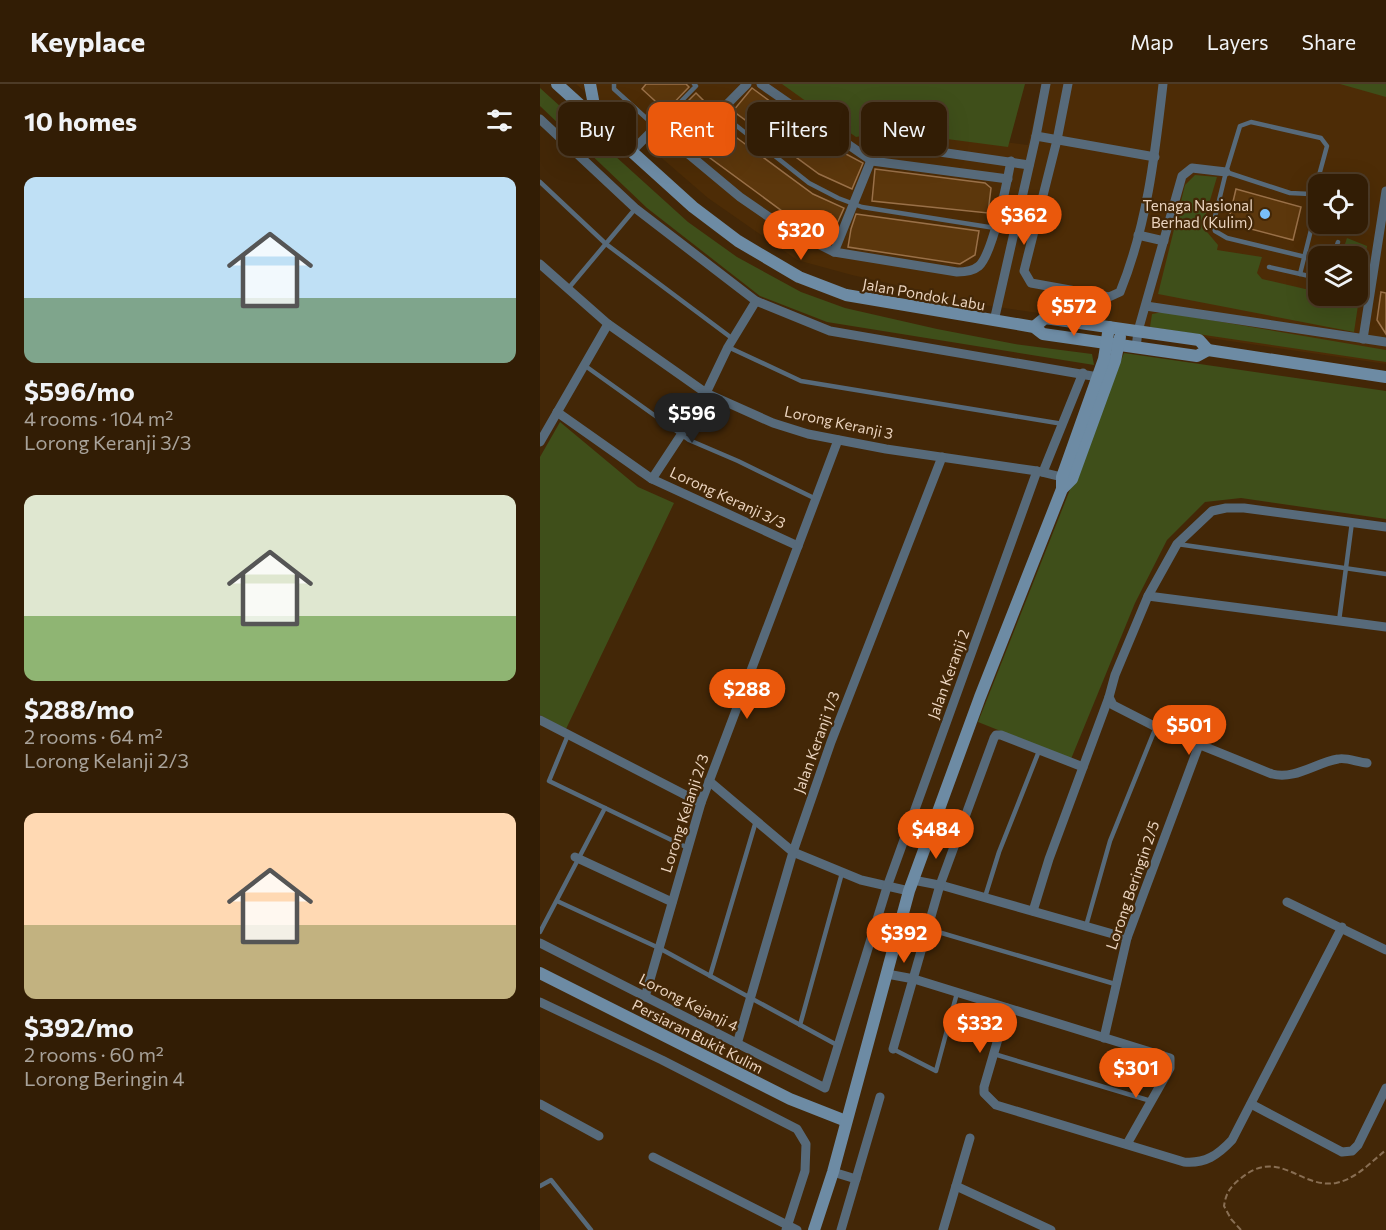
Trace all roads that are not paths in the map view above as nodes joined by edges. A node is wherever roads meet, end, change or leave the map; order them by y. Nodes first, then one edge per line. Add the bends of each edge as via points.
1 (556, 84) edge
2 (590, 84) edge
3 (614, 84) edge
4 (694, 84) edge
5 (747, 84) edge
6 (761, 84) edge
7 (1046, 84) edge
8 (1068, 84) edge
9 (1163, 84) edge
10 (576, 102) edge
11 (593, 102) edge
12 (680, 102) edge
13 (729, 102) edge
14 (540, 119) edge
15 (648, 120) edge
16 (735, 125) edge
17 (648, 135) edge
18 (1036, 136) junction
19 (1057, 140) junction
20 (636, 147) edge
21 (636, 156) edge
22 (689, 156) edge
23 (1155, 157) junction
24 (872, 161) junction
25 (1011, 161) junction
26 (1029, 165) junction
27 (1226, 172) junction
28 (1008, 178) junction
29 (540, 182) edge
30 (1386, 191) edge
31 (853, 204) junction
32 (635, 208) junction
33 (995, 228) junction
34 (1383, 232) edge
35 (1310, 234) edge
36 (1138, 235) junction
37 (1164, 241) junction
38 (1338, 242) dead end
39 (606, 244) junction
40 (1337, 246) edge
41 (834, 252) junction
42 (1304, 257) junction
43 (1308, 258) edge
44 (540, 264) edge
45 (1269, 267) dead end
46 (1300, 274) junction
47 (1308, 276) edge
48 (567, 290) junction
49 (756, 301) junction
50 (1146, 306) junction
51 (994, 321) junction
52 (608, 324) junction
53 (1034, 327) junction
54 (1115, 328) junction
55 (1138, 331) junction
56 (1363, 339) junction
57 (1386, 342) edge
58 (730, 343) junction
59 (1112, 344) junction
60 (1136, 348) junction
61 (1208, 350) junction
62 (584, 365) junction
63 (1083, 373) junction
64 (1098, 377) junction
65 (1386, 377) edge
66 (705, 393) junction
67 (557, 412) junction
68 (1062, 424) junction
69 (681, 435) junction
70 (838, 440) junction
71 (540, 442) edge
72 (942, 457) junction
73 (1040, 472) junction
74 (652, 479) junction
75 (1065, 482) junction
76 (816, 499) junction
77 (1352, 522) junction
78 (1386, 527) edge
79 (1177, 544) junction
80 (798, 546) junction
81 (1346, 568) junction
82 (1386, 574) edge
83 (1148, 596) junction
84 (1339, 622) junction
85 (1386, 627) edge
86 (1109, 697) junction
87 (540, 720) edge
88 (1156, 727) junction
89 (568, 735) junction
90 (1199, 745) junction
91 (1039, 751) junction
92 (1366, 763) dead end
93 (1083, 767) junction
94 (709, 781) junction
95 (700, 803) junction
96 (604, 808) junction
97 (756, 820) junction
98 (688, 848) junction
99 (793, 852) junction
100 (577, 858) junction
101 (842, 873) junction
102 (911, 885) junction
103 (940, 885) junction
104 (887, 887) junction
105 (985, 898) junction
106 (557, 901) junction
107 (672, 902) junction
108 (1287, 902) dead end
109 (1033, 911) junction
110 (1086, 926) junction
111 (1342, 927) junction
112 (928, 929) junction
113 (540, 932) edge
114 (1127, 938) junction
115 (540, 943) edge
116 (659, 948) junction
117 (1386, 950) edge
118 (540, 973) edge
119 (887, 974) junction
120 (710, 976) junction
121 (914, 979) junction
122 (1116, 984) junction
123 (957, 993) junction
124 (645, 997) junction
125 (751, 998) junction
126 (540, 1002) edge
127 (1007, 1008) junction
128 (800, 1025) junction
129 (1104, 1038) junction
130 (737, 1044) junction
131 (838, 1046) junction
132 (893, 1049) joint
133 (994, 1054) junction
134 (1386, 1088) edge
135 (825, 1089) joint
136 (880, 1097) dead end
137 (1151, 1101) junction
138 (540, 1104) edge
139 (1251, 1104) junction
140 (846, 1121) junction
141 (599, 1136) dead end
142 (970, 1138) dead end
143 (1127, 1144) junction
144 (653, 1157) dead end
145 (833, 1172) junction
146 (856, 1179) junction
147 (956, 1185) junction
148 (540, 1186) edge
149 (790, 1228) edge
150 (591, 1230) edge
151 (814, 1230) edge
152 (841, 1230) edge
153 (943, 1230) edge
154 (1051, 1230) edge

1 - 10 street, Jalan Pondok Labu
2 - 11 street
3 - 15 lane via 614,89
4 - 12 lane
5 - 13 street
6 - 24 street
7 - 18 street
8 - 19 street
9 - 23 street
14 - 32 street
16 - 31 lane via 809,183
17 - 20 street
18 - 19 street
18 - 26 street
19 - 23 street
19 - 36 street via 1024,271 1031,283 1109,297 1120,292
21 - 51 street, Jalan Pondok Labu via 738,241 800,277 846,295
22 - 41 street, Jalan Pondok Labu via 782,226
23 - 36 street
24 - 25 street via 878,143
24 - 28 street
24 - 31 street
25 - 26 street
25 - 28 street, Jalan Pondok Labu
26 - 51 street
27 - 27 lane via 1238,129 1251,122 1326,142 1318,179 1310,194 1290,193
27 - 37 street via 1192,168 1182,176
27 - 42 lane via 1214,215 1215,231 1227,238
28 - 33 street, Jalan Pondok Labu
29 - 39 lane
30 - 34 street
31 - 33 lane
31 - 41 street
32 - 39 lane
32 - 49 street
33 - 41 street, Jalan Pondok Labu via 985,259 969,271
34 - 56 street
35 - 42 lane
36 - 37 street
37 - 50 street
38 - 40 lane
39 - 48 lane
39 - 58 lane
42 - 43 lane
42 - 46 lane
44 - 48 street, Lorong Keranji 3
45 - 46 lane
46 - 47 lane
48 - 52 street, Lorong Keranji 3
49 - 58 street
49 - 63 street via 830,331
50 - 55 street
50 - 56 street
51 - 53 street, Jalan Pondok Labu
52 - 62 street
52 - 66 street, Lorong Keranji 3
53 - 54 street, Jalan Pondok Labu via 1045,318
53 - 59 street, Jalan Pondok Labu via 1043,334
54 - 55 street, Jalan Pondok Labu
54 - 59 street
55 - 60 street
55 - 61 street, Jalan Pondok Labu via 1199,340
56 - 57 street
58 - 66 street
58 - 68 lane via 801,381
59 - 60 street, Jalan Pondok Labu
59 - 64 street
59 - 75 street via 1115,361
60 - 61 street, Jalan Pondok Labu via 1197,356
61 - 65 street
62 - 67 street
62 - 69 lane
63 - 64 street
63 - 68 street, Jalan Keranji 2
64 - 75 street
66 - 69 street
66 - 70 street, Lorong Keranji 3 via 773,423
67 - 71 street
67 - 74 street, Lorong Keranji 3/3
68 - 73 street, Jalan Keranji 2
69 - 74 street
69 - 76 lane
70 - 72 street, Lorong Keranji 3
70 - 76 street, Lorong Kelanji 2/3
72 - 73 street, Lorong Keranji 3
72 - 99 street, Jalan Keranji 1/3 via 831,742
73 - 75 street, Lorong Keranji 3
73 - 104 street, Jalan Keranji 2
74 - 80 street, Lorong Keranji 3/3
75 - 102 street
76 - 80 street, Lorong Kelanji 2/3
77 - 78 street
77 - 79 street via 1226,508 1212,510
77 - 81 lane
79 - 81 lane
79 - 83 street
80 - 94 street, Lorong Kelanji 2/3
81 - 82 lane
81 - 84 lane
83 - 84 street
83 - 86 street
84 - 85 street
86 - 88 street via 1113,705
86 - 93 street
87 - 89 street
88 - 90 street
88 - 110 lane via 1110,842
89 - 95 street
89 - 96 lane via 549,781
90 - 92 street via 1284,777 1341,758
90 - 114 street, Lorong Beringin 2/5
91 - 93 street
91 - 103 street via 996,735
91 - 105 lane
93 - 109 street
94 - 95 street, Lorong Kelanji 2/3
94 - 97 street
95 - 98 street, Lorong Kelanji 2/3
96 - 98 lane
96 - 100 lane
97 - 99 street
97 - 120 lane
98 - 107 street, Lorong Kelanji 2/3
99 - 101 street
99 - 125 street, Jalan Keranji 1/3
100 - 106 lane
100 - 107 street
101 - 104 street
101 - 128 lane
102 - 103 street
102 - 104 street
102 - 119 street
103 - 105 street
103 - 112 street
104 - 131 street, Jalan Keranji 2
105 - 109 street
106 - 113 lane
106 - 116 lane
107 - 116 street, Lorong Kelanji 2/3
108 - 111 street
109 - 110 street
110 - 114 street
111 - 117 street
111 - 139 street
112 - 121 street
112 - 122 lane
114 - 122 street, Lorong Beringin 2/5
115 - 124 street, Lorong Kejanji 4
116 - 120 lane
116 - 124 street, Lorong Kelanji 2/3
118 - 140 street, Persiaran Bukit Kulim via 790,1099
119 - 121 street
119 - 140 street
120 - 125 lane
121 - 123 street
121 - 132 street
122 - 129 street, Lorong Beringin 2/5
123 - 127 street
123 - 132 lane via 936,1071
124 - 130 street, Lorong Kejanji 4
125 - 128 lane
125 - 130 street, Jalan Keranji 1/3
126 - 149 street via 797,1128 806,1144 805,1171
127 - 129 street
127 - 133 street
128 - 131 lane
129 - 137 street via 1170,1058 1170,1068
130 - 135 street, Lorong Kejanji 4
131 - 135 street, Jalan Keranji 2
133 - 137 lane
133 - 143 street via 984,1093 991,1102
134 - 139 street via 1352,1151 1342,1152
136 - 146 street
137 - 143 street
138 - 141 street
139 - 143 street via 1232,1140 1211,1159 1184,1162
140 - 145 street
142 - 147 street
144 - 149 street
145 - 146 street
145 - 151 street
146 - 152 street
147 - 153 street
147 - 154 street
148 - 150 lane via 550,1180

